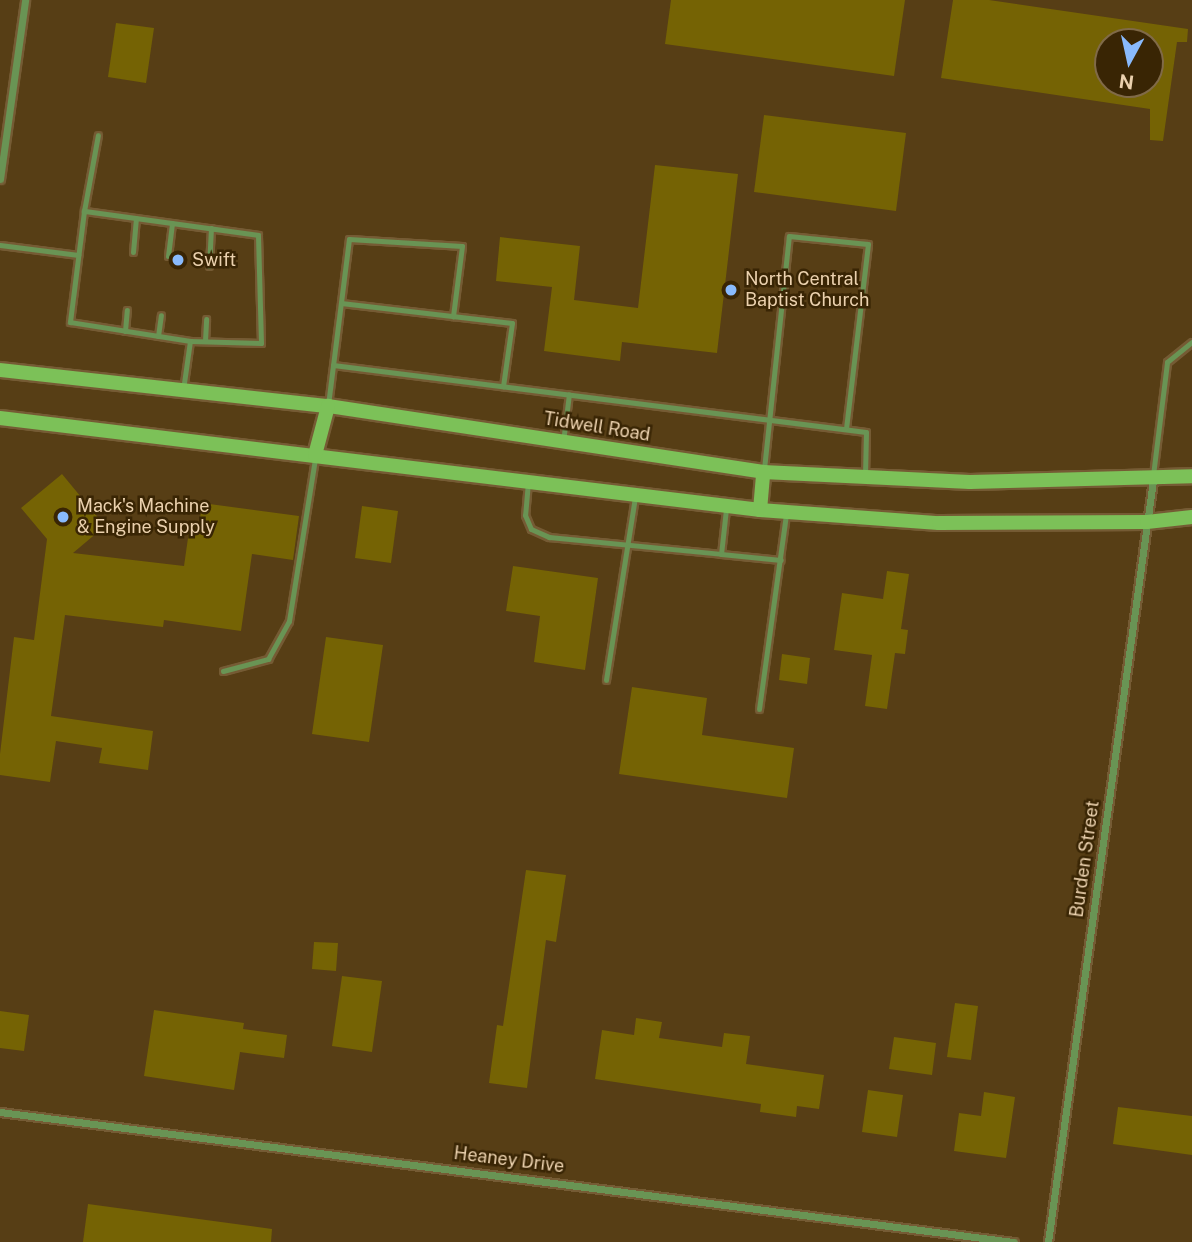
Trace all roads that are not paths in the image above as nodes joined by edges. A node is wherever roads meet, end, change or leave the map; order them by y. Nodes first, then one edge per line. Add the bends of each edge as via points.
1 (24, 0) edge
2 (98, 135) dead end
3 (0, 179) edge
4 (84, 211) junction
5 (136, 218) junction
6 (172, 223) junction
7 (211, 228) junction
8 (0, 245) edge
9 (132, 252) dead end
10 (78, 255) junction
11 (168, 256) dead end
12 (209, 266) dead end
13 (341, 303) junction
14 (127, 310) dead end
15 (161, 315) dead end
16 (453, 316) junction
17 (206, 319) dead end
18 (125, 331) junction
19 (158, 336) junction
20 (190, 341) junction
21 (205, 341) junction
22 (1192, 342) edge
23 (333, 365) junction
24 (0, 370) edge
25 (503, 386) junction
26 (183, 390) junction
27 (569, 394) junction
28 (328, 406) junction
29 (0, 418) edge
30 (766, 419) junction
31 (846, 429) junction
32 (563, 442) junction
33 (315, 455) junction
34 (763, 472) junction
35 (865, 476) junction
36 (1192, 476) edge
37 (1153, 480) junction
38 (528, 481) junction
39 (635, 495) junction
40 (726, 506) junction
41 (760, 510) junction
42 (787, 512) junction
43 (1192, 517) edge
44 (1147, 522) junction
45 (629, 545) junction
46 (722, 554) junction
47 (781, 560) junction
48 (223, 671) dead end
49 (606, 680) dead end
50 (759, 709) dead end
51 (0, 1112) edge
52 (1014, 1242) edge
53 (1048, 1242) edge

1 - 3 street
2 - 4 lane
4 - 5 lane
4 - 10 lane
5 - 6 lane
5 - 9 lane
6 - 7 lane
6 - 11 lane
7 - 12 lane
7 - 21 lane via 258,235 261,343
8 - 10 lane
10 - 18 lane via 70,322
13 - 16 lane
13 - 16 lane via 349,239 462,246
13 - 23 lane
14 - 18 lane
15 - 19 lane
16 - 25 lane via 512,323
17 - 21 lane
18 - 19 lane
19 - 20 lane
20 - 21 lane
20 - 26 lane
22 - 37 lane via 1167,362
23 - 25 lane
23 - 28 lane
24 - 26 main road, Tidwell Road
25 - 27 lane
26 - 28 main road, Tidwell Road
27 - 30 lane
27 - 32 lane
28 - 32 main road, Tidwell Road
28 - 33 main road
29 - 33 main road
30 - 31 lane
30 - 31 lane via 789,236 868,244
30 - 34 lane
31 - 35 lane via 866,432
32 - 34 main road, Tidwell Road
33 - 38 main road
33 - 48 lane via 289,621 268,659
34 - 35 main road, Tidwell Road
34 - 41 main road
35 - 37 main road, Tidwell Road via 970,482
36 - 37 main road, Tidwell Road
37 - 44 street, Burden Street
38 - 39 main road
38 - 45 lane via 525,515 531,529 549,537
39 - 40 main road
39 - 45 lane
40 - 41 main road
40 - 46 lane
41 - 42 main road
42 - 44 main road via 939,523
42 - 47 lane
43 - 44 main road
44 - 53 street, Burden Street
45 - 46 lane
45 - 49 lane
46 - 47 lane
47 - 50 lane
51 - 52 street, Heaney Drive

